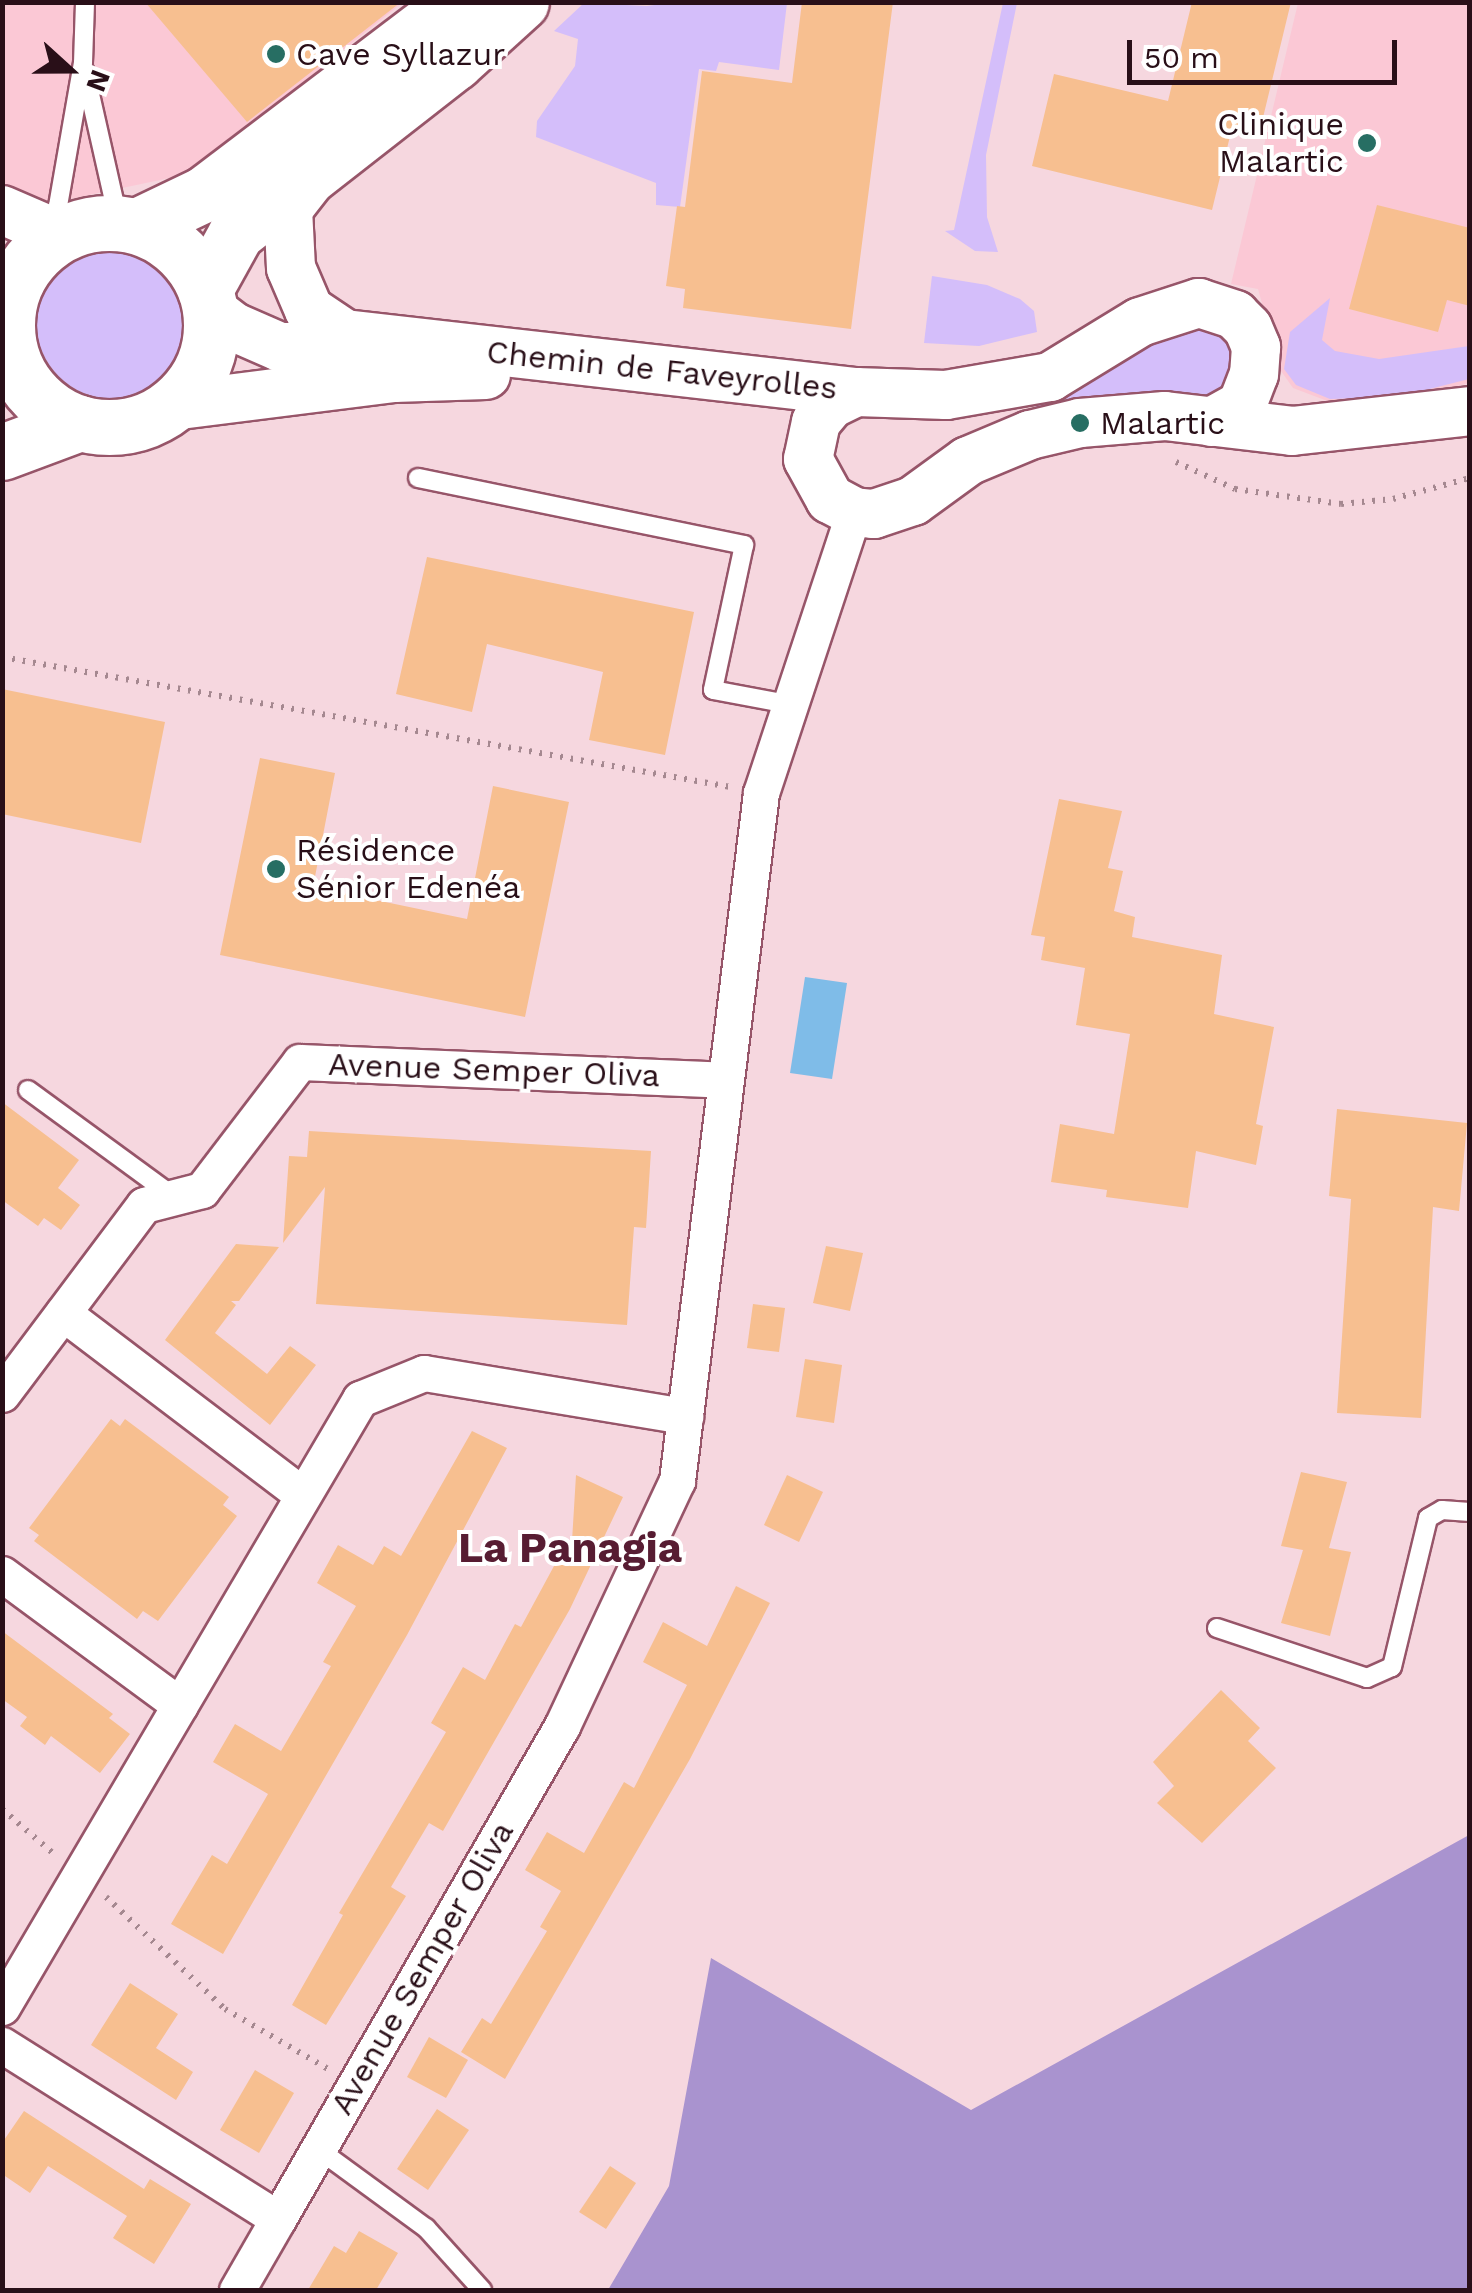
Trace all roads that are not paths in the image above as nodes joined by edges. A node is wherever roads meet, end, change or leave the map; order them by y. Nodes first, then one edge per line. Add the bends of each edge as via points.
1 (85, 2) edge
2 (457, 2) edge
3 (514, 5) edge
4 (83, 63) junction
5 (318, 170) junction
6 (2, 210) edge
7 (128, 224) junction
8 (60, 235) junction
9 (208, 299) junction
10 (6, 341) edge
11 (468, 348) junction
12 (1254, 374) junction
13 (856, 392) junction
14 (172, 406) junction
15 (1470, 411) edge
16 (1211, 422) junction
17 (93, 425) junction
18 (1348, 426) junction
19 (808, 458) junction
20 (12, 459) edge
21 (418, 478) dead end
22 (854, 512) junction
23 (788, 704) junction
24 (725, 1080) junction
25 (28, 1090) dead end
26 (174, 1198) junction
27 (63, 1314) junction
28 (2, 1394) edge
29 (685, 1416) junction
30 (303, 1495) junction
31 (1470, 1512) edge
32 (2, 1574) edge
33 (1217, 1628) dead end
34 (180, 1705) junction
35 (2, 2007) edge
36 (2, 2045) edge
37 (318, 2149) junction
38 (278, 2219) junction
39 (237, 2290) edge
40 (482, 2290) edge

1 - 4 lane
2 - 7 main road via 204,194
3 - 5 main road via 455,62
4 - 7 lane
4 - 8 lane via 58,206
5 - 9 main road via 236,233
5 - 11 street, Chemin de Faveyrolles via 288,210 291,268 310,310 345,334
6 - 8 street
7 - 8 main road via 88,224
7 - 9 main road via 179,250
8 - 10 main road via 36,252 19,277
9 - 11 street, Chemin de Faveyrolles via 234,327 280,346
9 - 14 main road via 204,362
10 - 17 main road via 38,398
11 - 13 street, Chemin de Faveyrolles
12 - 13 street, Chemin de Faveyrolles via 1256,347 1248,328 1234,314 1199,302 1140,322 1050,377 946,395
12 - 16 street via 1242,404
12 - 18 street via 1291,404
13 - 19 street via 831,404 816,422
14 - 17 main road via 129,425
14 - 19 street, Chemin de Faveyrolles via 394,378 515,374 745,398 789,427
15 - 18 street
16 - 18 street via 1292,431
16 - 22 street via 1118,418 1031,435 968,461 892,510
17 - 20 main road
19 - 22 street, Chemin de Faveyrolles via 830,498
21 - 23 lane via 744,545 713,690
22 - 23 street, Avenue Semper Oliva
23 - 24 street, Avenue Semper Oliva via 761,792
24 - 26 street, Avenue Semper Oliva via 300,1062 202,1190
24 - 29 street, Avenue Semper Oliva
25 - 26 lane
26 - 27 street, Avenue Semper Oliva via 144,1205
27 - 28 street, Avenue Semper Oliva
27 - 30 street
29 - 30 street via 424,1374 360,1399
29 - 37 street, Avenue Semper Oliva via 678,1481 562,1726
30 - 34 street
31 - 33 lane via 1442,1510 1428,1518 1392,1667 1367,1678
32 - 34 street
34 - 35 street
36 - 38 street
37 - 38 street, Avenue Semper Oliva
37 - 40 lane via 426,2228
38 - 39 street, Avenue Semper Oliva

